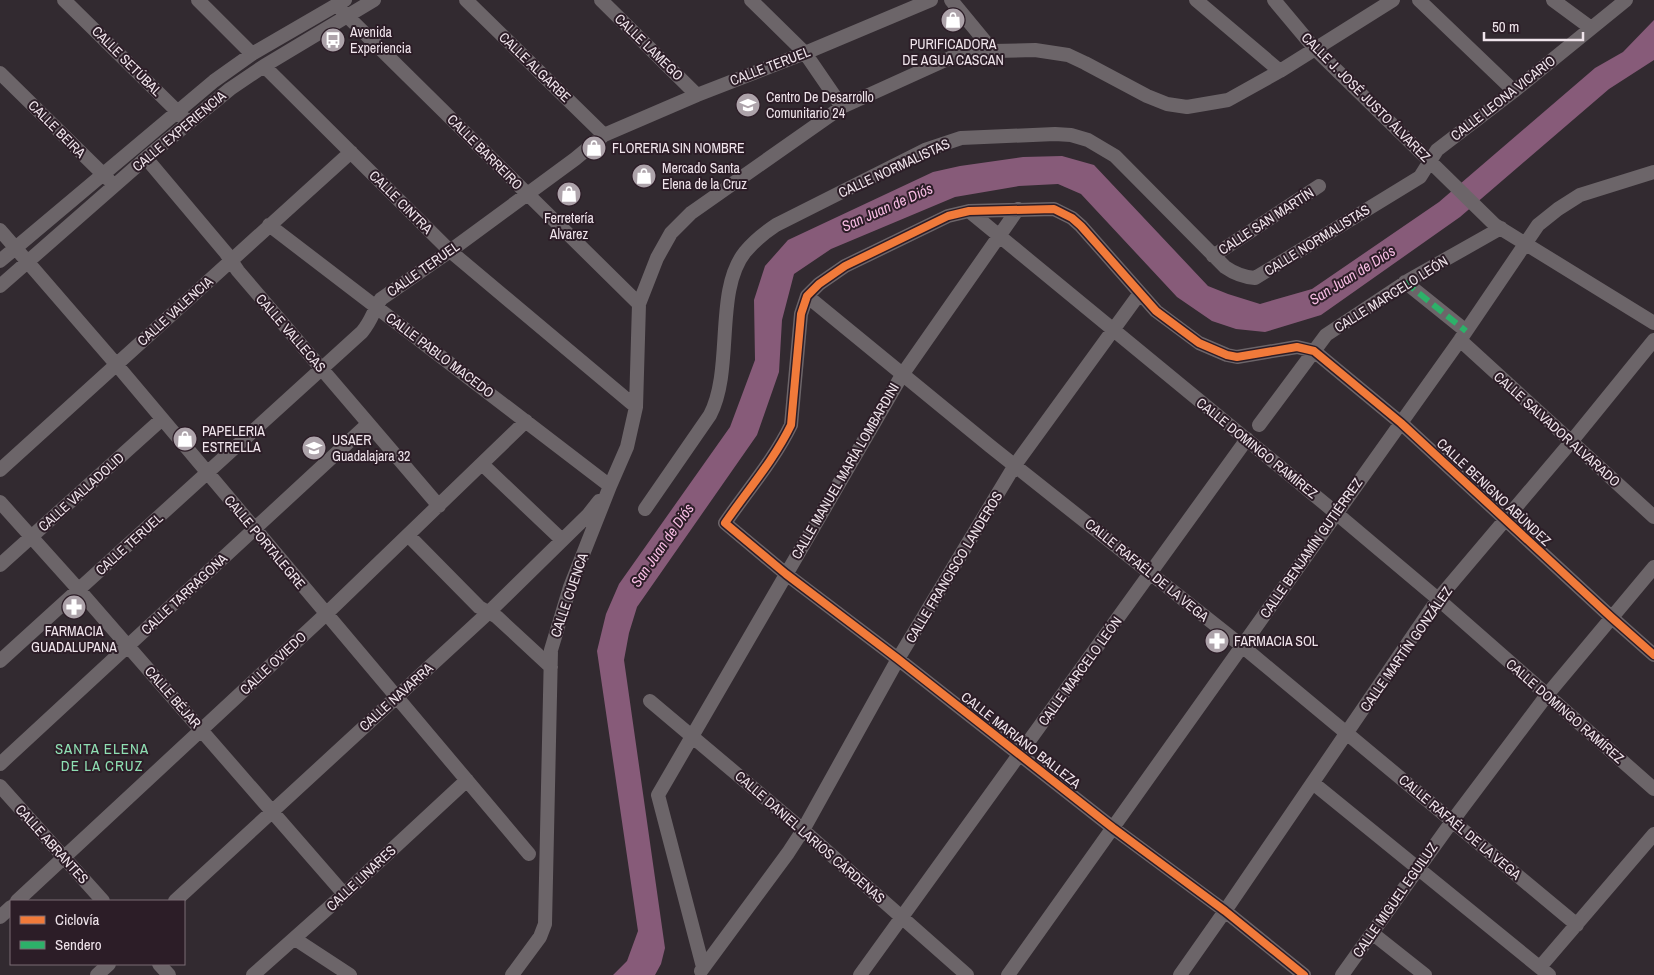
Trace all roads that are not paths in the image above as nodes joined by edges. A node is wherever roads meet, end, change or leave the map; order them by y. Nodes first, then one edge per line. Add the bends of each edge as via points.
1 (64, 0) edge
2 (198, 0) edge
3 (374, 0) edge
4 (466, 0) edge
5 (601, 0) edge
6 (751, 0) edge
7 (930, 0) edge
8 (951, 0) edge
9 (1196, 0) edge
10 (1274, 0) edge
11 (1393, 0) edge
12 (1419, 0) edge
13 (1553, 0) edge
14 (1626, 0) edge
15 (338, 2) edge
16 (348, 16) junction
17 (1591, 28) junction
18 (1315, 49) junction
19 (993, 51) junction
20 (805, 53) junction
21 (252, 54) junction
22 (264, 66) junction
23 (0, 72) edge
24 (1280, 72) junction
25 (1514, 91) junction
26 (698, 95) junction
27 (842, 107) junction
28 (178, 111) junction
29 (189, 123) junction
30 (604, 135) junction
31 (350, 152) junction
32 (146, 158) junction
33 (1434, 165) junction
34 (103, 174) junction
35 (1652, 175) edge
36 (114, 186) junction
37 (1319, 186) dead end
38 (527, 194) junction
39 (1018, 209) junction
40 (969, 211) junction
41 (269, 225) junction
42 (1498, 227) junction
43 (0, 230) edge
44 (999, 236) junction
45 (1525, 243) junction
46 (15, 247) junction
47 (450, 251) junction
48 (1213, 256) junction
49 (0, 261) edge
50 (231, 261) junction
51 (27, 262) junction
52 (1405, 282) junction
53 (0, 286) edge
54 (1140, 293) junction
55 (807, 296) junction
56 (639, 304) junction
57 (376, 307) junction
58 (1654, 322) edge
59 (1113, 330) junction
60 (1463, 336) junction
61 (1654, 340) edge
62 (1314, 351) junction
63 (116, 364) junction
64 (322, 368) junction
65 (902, 375) junction
66 (636, 407) junction
67 (162, 419) junction
68 (526, 421) junction
69 (1401, 423) junction
70 (368, 424) junction
71 (1259, 425) dead end
72 (1248, 440) junction
73 (1571, 442) junction
74 (482, 464) junction
75 (1015, 466) junction
76 (0, 470) edge
77 (207, 473) junction
78 (610, 486) junction
79 (0, 502) edge
80 (439, 506) junction
81 (645, 509) dead end
82 (1336, 513) junction
83 (1654, 517) edge
84 (1505, 519) junction
85 (255, 529) junction
86 (408, 535) junction
87 (31, 537) junction
88 (562, 540) junction
89 (0, 565) edge
90 (1654, 567) edge
91 (1151, 573) junction
92 (786, 574) junction
93 (79, 590) junction
94 (1438, 599) junction
95 (489, 612) junction
96 (326, 614) junction
97 (1612, 617) junction
98 (128, 646) junction
99 (1242, 646) junction
100 (1654, 655) edge
101 (898, 659) junction
102 (0, 661) edge
103 (551, 667) junction
104 (1547, 695) junction
105 (396, 697) junction
106 (650, 701) dead end
107 (201, 730) junction
108 (1347, 733) junction
109 (691, 736) junction
110 (1019, 755) junction
111 (0, 764) edge
112 (466, 780) junction
113 (1313, 783) junction
114 (0, 786) edge
115 (1654, 789) edge
116 (271, 811) junction
117 (1453, 820) junction
118 (1113, 828) junction
119 (803, 830) junction
120 (1654, 834) edge
121 (529, 854) dead end
122 (64, 858) junction
123 (1418, 868) junction
124 (344, 894) junction
125 (18, 900) edge
126 (102, 900) edge
127 (176, 900) edge
128 (10, 908) edge
129 (1225, 911) junction
130 (0, 917) edge
131 (902, 917) junction
132 (1577, 924) junction
133 (1372, 933) junction
134 (295, 939) junction
135 (108, 965) edge
136 (160, 965) edge
137 (701, 971) edge
138 (1544, 971) edge
139 (97, 975) edge
140 (169, 975) edge
141 (254, 975) edge
142 (350, 975) edge
143 (512, 975) edge
144 (860, 975) edge
145 (967, 975) edge
146 (1008, 975) edge
147 (1180, 975) edge
148 (1304, 975) edge
149 (1342, 975) edge
150 (1425, 975) edge

1 - 28 street, CALLE SETÚBAL
2 - 21 street
3 - 16 street, CALLE EXPERIENCIA
4 - 30 street, CALLE ALGARBE
5 - 26 street, CALLE LAMEGO
6 - 20 street
7 - 20 street, CALLE TERUEL
8 - 19 street
9 - 24 street
10 - 18 street, CALLE J. JOSÉ JUSTO ÁLVAREZ
11 - 18 street, CALLE CUENCA
12 - 25 street
13 - 17 street
14 - 17 street, CALLE LEONA VICARIO
15 - 16 street, CALLE BARREIRO
15 - 21 street, CALLE EXPERIENCIA
16 - 22 street, CALLE EXPERIENCIA
16 - 38 street, CALLE BARREIRO
17 - 25 street, CALLE LEONA VICARIO
18 - 24 street, CALLE CUENCA
18 - 33 street, CALLE J. JOSÉ JUSTO ÁLVAREZ
19 - 24 street, CALLE CUENCA via 1035,50 1068,55 1147,96 1187,107 1228,100
19 - 27 street, CALLE CUENCA via 950,58
20 - 26 street, CALLE TERUEL
20 - 27 street
21 - 28 street, CALLE EXPERIENCIA
22 - 29 street, CALLE EXPERIENCIA
22 - 31 street, CALLE CINTRA
23 - 34 street, CALLE BEIRA
25 - 33 street, CALLE LEONA VICARIO via 1436,150
26 - 30 street, CALLE TERUEL
27 - 56 street, CALLE CUENCA via 691,213 671,233
28 - 29 street, CALLE SETÚBAL
28 - 34 street, CALLE EXPERIENCIA
29 - 32 street, CALLE EXPERIENCIA
30 - 38 street, CALLE TERUEL
31 - 41 street, CALLE VALENCIA
31 - 47 street, CALLE CINTRA
32 - 36 street, CALLE EXPERIENCIA
32 - 50 street, CALLE VALLECAS
33 - 42 street, CALLE J. JOSÉ JUSTO ÁLVAREZ
33 - 48 street, CALLE NORMALISTAS via 1420,177 1255,278 1235,274
34 - 36 street, CALLE BEIRA
34 - 46 street, CALLE EXPERIENCIA
35 - 45 street, CALLE BENJAMÍN GUTIÉRREZ via 1580,195 1538,225
36 - 51 street, CALLE EXPERIENCIA
37 - 48 street, CALLE SAN MARTÍN
38 - 47 street, CALLE TERUEL
38 - 56 street, CALLE BARREIRO
39 - 40 street
39 - 44 street, CALLE MANUEL MARÍA LOMBARDINI
39 - 54 street via 1054,208 1072,218
40 - 44 street, CALLE DOMINGO RAMÍREZ
40 - 55 street via 948,216 845,266
41 - 50 street, CALLE VALENCIA
41 - 57 street, CALLE PABLO MACEDO
42 - 45 street, CALLE J. JOSÉ JUSTO ÁLVAREZ
42 - 52 street, CALLE MARCELO LEÓN
43 - 46 street, CALLE PORTALEGRE
44 - 59 street, CALLE DOMINGO RAMÍREZ
44 - 65 street, CALLE MANUEL MARÍA LOMBARDINI
45 - 58 street, CALLE J. JOSÉ JUSTO ÁLVAREZ
45 - 60 street, CALLE BENJAMÍN GUTIÉRREZ
46 - 49 street, CALLE EXPERIENCIA
46 - 51 street, CALLE PORTALEGRE
47 - 57 street, CALLE TERUEL via 381,299
47 - 66 street, CALLE CINTRA
48 - 81 street, CALLE NORMALISTAS via 1122,162 1088,140 1055,134 961,138 925,150 776,225 757,238 743,254 729,289 717,402
50 - 63 street, CALLE VALENCIA
50 - 64 street, CALLE VALLECAS
51 - 53 street, CALLE EXPERIENCIA
51 - 63 street, CALLE PORTALEGRE
52 - 60 street, CALLE SALVADOR ALVARADO
52 - 62 street, CALLE MARCELO LEÓN via 1326,335
54 - 59 street, CALLE FRANCISCO LANDEROS
54 - 62 street via 1156,311 1200,343 1226,355 1246,357 1297,347
55 - 65 street, CALLE RAFAÉL DE LA VEGA
55 - 92 street, CALLE MARIANO BALLEZA via 801,314 790,425 784,440 724,523
56 - 66 street, CALLE CUENCA
57 - 64 street, CALLE TERUEL via 368,325
57 - 68 street, CALLE PABLO MACEDO
59 - 72 street, CALLE DOMINGO RAMÍREZ
59 - 75 street, CALLE FRANCISCO LANDEROS
60 - 69 street, CALLE BENJAMÍN GUTIÉRREZ
60 - 73 street, CALLE SALVADOR ALVARADO
61 - 73 street, CALLE MARTÍN GONZÁLEZ
62 - 69 street, CALLE BENIGNO ABÙNDEZ
62 - 71 street, CALLE MARCELO LEÓN
63 - 67 street, CALLE PORTALEGRE
63 - 76 street, CALLE VALENCIA
64 - 70 street, CALLE VALLECAS
64 - 77 street, CALLE TERUEL
65 - 75 street, CALLE RAFAÉL DE LA VEGA
65 - 92 street, CALLE MANUEL MARÍA LOMBARDINI
66 - 78 street, CALLE CUENCA via 627,447
67 - 77 street, CALLE PORTALEGRE
67 - 87 street, CALLE VALLADOLID
68 - 74 street, CALLE OVIEDO
68 - 78 street, CALLE PABLO MACEDO
69 - 82 street, CALLE BENJAMÍN GUTIÉRREZ
69 - 84 street, CALLE BENIGNO ABÙNDEZ
70 - 80 street, CALLE VALLECAS
70 - 85 street, CALLE TARRAGONA
72 - 82 street, CALLE DOMINGO RAMÍREZ
72 - 91 street, CALLE MARCELO LEÓN
73 - 83 street, CALLE SALVADOR ALVARADO
73 - 84 street, CALLE MARTÍN GONZÁLEZ
74 - 80 street, CALLE OVIEDO
74 - 88 street
75 - 91 street, CALLE RAFAÉL DE LA VEGA
75 - 101 street, CALLE FRANCISCO LANDEROS
77 - 85 street, CALLE PORTALEGRE
77 - 93 street, CALLE TERUEL
78 - 88 street, CALLE NAVARRA via 588,515
78 - 103 street, CALLE CUENCA via 559,619 551,650
79 - 87 street, CALLE BÉJAR
80 - 86 street, CALLE OVIEDO
82 - 94 street, CALLE DOMINGO RAMÍREZ
82 - 99 street, CALLE BENJAMÍN GUTIÉRREZ
84 - 94 street, CALLE MARTÍN GONZÁLEZ
84 - 97 street, CALLE BENIGNO ABÙNDEZ
85 - 96 street, CALLE PORTALEGRE
85 - 98 street, CALLE TARRAGONA
86 - 95 street via 479,607
86 - 96 street, CALLE OVIEDO
87 - 89 street, CALLE VALLADOLID
87 - 93 street, CALLE BÉJAR
88 - 95 street, CALLE NAVARRA
90 - 97 street, CALLE MIGUEL EGUILUZ
91 - 99 street, CALLE RAFAÉL DE LA VEGA
91 - 110 street, CALLE MARCELO LEÓN
92 - 101 street, CALLE MARIANO BALLEZA
92 - 109 street, CALLE MANUEL MARÍA LOMBARDINI
93 - 98 street, CALLE BÉJAR
93 - 102 street, CALLE TERUEL
94 - 104 street, CALLE DOMINGO RAMÍREZ
94 - 108 street, CALLE MARTÍN GONZÁLEZ
95 - 103 street
95 - 105 street, CALLE NAVARRA
96 - 105 street, CALLE PORTALEGRE
96 - 107 street, CALLE OVIEDO
97 - 100 street, CALLE BENIGNO ABÙNDEZ
97 - 104 street, CALLE MIGUEL EGUILUZ
98 - 107 street, CALLE BÉJAR
98 - 111 street, CALLE TARRAGONA
99 - 108 street, CALLE RAFAÉL DE LA VEGA
99 - 118 street, CALLE BENJAMÍN GUTIÉRREZ
101 - 110 street, CALLE MARIANO BALLEZA
101 - 119 street, CALLE FRANCISCO LANDEROS
103 - 143 street, CALLE CUENCA via 545,924 540,937
104 - 115 street, CALLE DOMINGO RAMÍREZ
104 - 117 street, CALLE MIGUEL EGUILUZ
105 - 112 street, CALLE PORTALEGRE
105 - 116 street, CALLE NAVARRA
106 - 109 street, CALLE DANIEL LARIOS CÁRDENAS
107 - 116 street, CALLE BÉJAR
107 - 122 street, CALLE OVIEDO
108 - 113 street, CALLE MARTÍN GONZÁLEZ
108 - 117 street, CALLE RAFAÉL DE LA VEGA
109 - 119 street, CALLE DANIEL LARIOS CÁRDENAS
109 - 137 street, CALLE MANUEL MARÍA LOMBARDINI via 658,795
110 - 118 street, CALLE MARIANO BALLEZA
110 - 131 street, CALLE MARCELO LEÓN
112 - 121 street, CALLE PORTALEGRE
112 - 124 street, CALLE LINARES
113 - 123 street
113 - 129 street, CALLE MARTÍN GONZÁLEZ
114 - 122 street, CALLE ABRANTES
116 - 124 street, CALLE BÉJAR
116 - 127 street, CALLE NAVARRA
117 - 123 street, CALLE MIGUEL EGUILUZ
117 - 132 street, CALLE RAFAÉL DE LA VEGA
118 - 129 street, CALLE MARIANO BALLEZA
118 - 146 street, CALLE BENJAMÍN GUTIÉRREZ
119 - 131 street, CALLE DANIEL LARIOS CÁRDENAS
119 - 137 street, CALLE FRANCISCO LANDEROS
120 - 132 street
122 - 125 street, CALLE OVIEDO
122 - 126 street, CALLE ABRANTES
123 - 133 street, CALLE MIGUEL EGUILUZ
123 - 138 street
124 - 134 street, CALLE LINARES
128 - 130 street
129 - 147 street, CALLE MARTÍN GONZÁLEZ
129 - 148 street, CALLE MARIANO BALLEZA
131 - 144 street, CALLE MARCELO LEÓN
131 - 145 street, CALLE DANIEL LARIOS CÁRDENAS
132 - 138 street
133 - 149 street, CALLE MIGUEL EGUILUZ
133 - 150 street
134 - 141 street, CALLE LINARES
134 - 142 street
135 - 139 street
136 - 140 street

